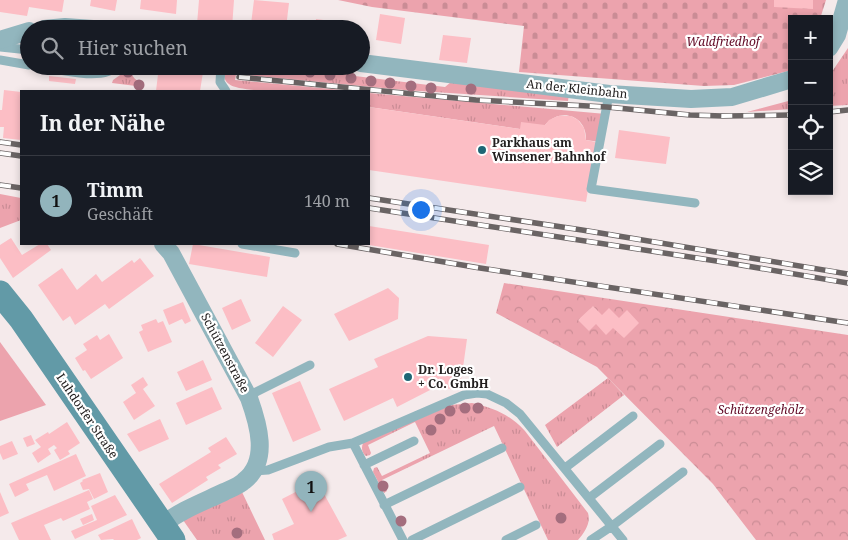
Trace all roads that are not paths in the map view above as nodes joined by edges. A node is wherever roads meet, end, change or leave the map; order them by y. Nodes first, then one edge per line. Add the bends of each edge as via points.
1 (847, 0) edge
2 (20, 34) edge
3 (0, 40) edge
4 (838, 40) edge
5 (0, 48) edge
6 (20, 49) edge
7 (0, 60) edge
8 (20, 63) edge
9 (370, 63) edge
10 (220, 75) edge
11 (788, 81) edge
12 (225, 90) edge
13 (609, 94) junction
14 (695, 203) dead end
15 (165, 245) edge
16 (247, 245) edge
17 (295, 254) dead end
18 (0, 293) edge
19 (310, 365) dead end
20 (248, 398) junction
21 (633, 416) dead end
22 (414, 441) dead end
23 (353, 443) junction
24 (660, 444) dead end
25 (502, 448) dead end
26 (364, 465) junction
27 (565, 468) junction
28 (254, 471) junction
29 (683, 472) dead end
30 (520, 486) dead end
31 (589, 498) junction
32 (384, 504) junction
33 (536, 525) dead end
34 (612, 526) junction
35 (167, 532) edge
36 (403, 540) edge
37 (412, 540) edge
38 (506, 540) edge
39 (591, 540) edge
40 (623, 540) edge

1 - 4 street
2 - 3 street
5 - 6 lane
7 - 8 lane
9 - 13 street, An der Kleinbahn
10 - 12 lane via 220,82
11 - 13 street, An der Kleinbahn via 732,97 692,99
13 - 14 lane via 591,189
15 - 20 street, Schützenstraße
16 - 17 lane
18 - 35 main road, Luhdorfer Straße
19 - 20 lane
20 - 28 street, Schützenstraße via 260,439
21 - 27 lane
22 - 26 lane
23 - 26 lane
23 - 27 lane via 464,395 487,394 506,403 532,427
23 - 28 lane via 329,448 268,470
24 - 31 lane
25 - 32 lane
26 - 32 lane
27 - 31 lane
28 - 35 street via 244,482 174,516
29 - 34 lane
30 - 37 lane
31 - 34 lane
32 - 36 lane
33 - 38 lane
34 - 39 lane
34 - 40 lane

